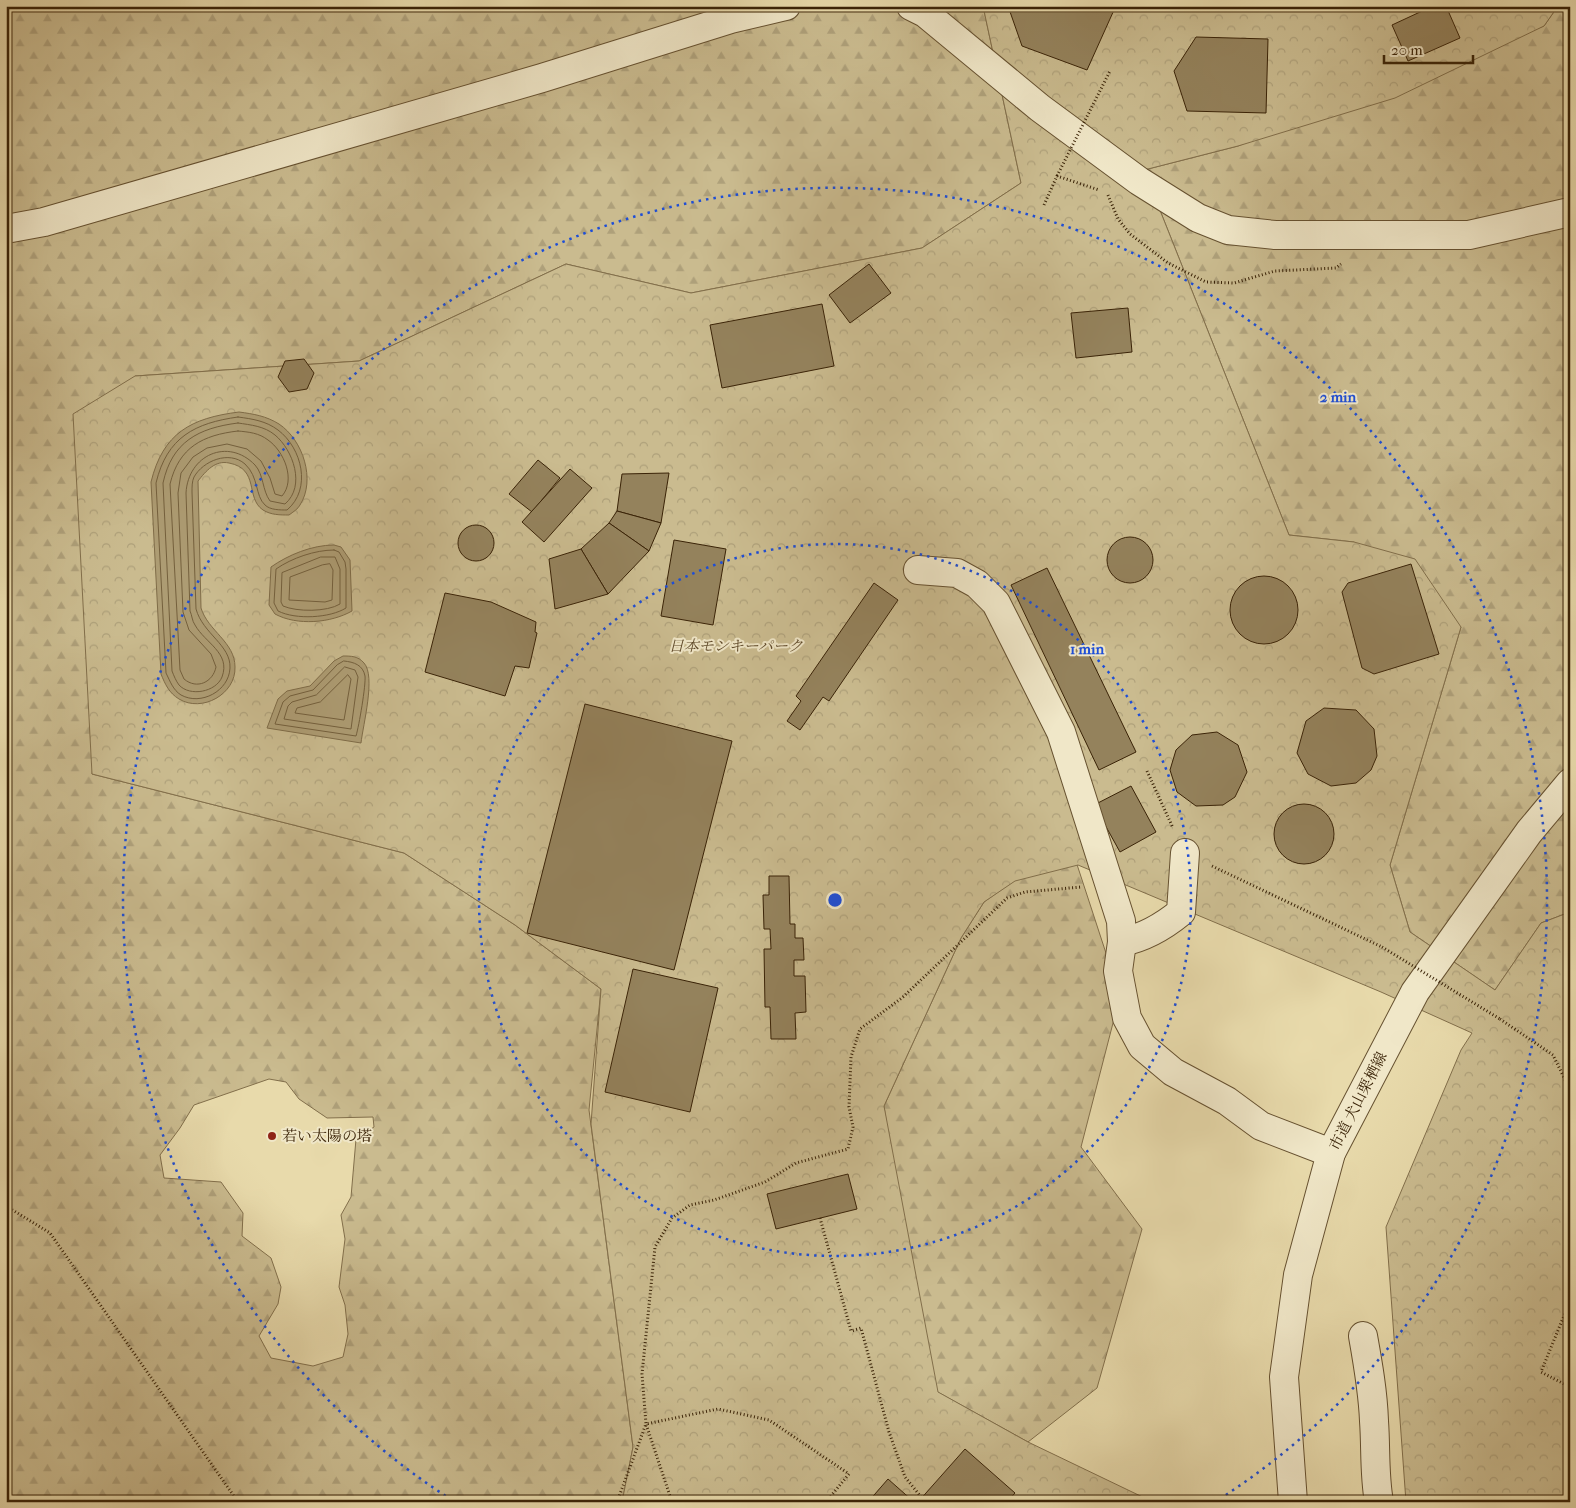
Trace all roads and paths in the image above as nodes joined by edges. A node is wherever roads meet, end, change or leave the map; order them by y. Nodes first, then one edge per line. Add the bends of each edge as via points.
1 (786, 6) edge
2 (911, 6) edge
3 (1110, 71) dead end
4 (1058, 176) dead end
5 (1570, 212) edge
6 (6, 229) edge
7 (918, 570) dead end
8 (1147, 772) dead end
9 (1570, 783) edge
10 (1185, 853) junction
11 (1110, 884) junction
12 (1122, 942) junction
13 (1570, 1090) edge
14 (1331, 1153) junction
15 (6, 1206) edge
16 (820, 1218) dead end
17 (1570, 1301) edge
18 (1363, 1336) dead end
19 (1570, 1387) edge
20 (646, 1424) junction
21 (922, 1498) dead end
22 (238, 1502) edge
23 (618, 1502) edge
24 (672, 1502) edge
25 (826, 1502) edge
26 (1293, 1502) edge
27 (1379, 1502) edge

1 - 6 street via 44,222
2 - 5 street via 1139,181 1198,218 1228,230 1275,235 1469,234
3 - 4 path, bridge
7 - 11 street via 957,573 977,584 996,603 1061,732
8 - 10 path
9 - 14 street, 市道 犬山栗栖線 via 1529,832 1416,992
10 - 12 street via 1181,912 1135,939
10 - 13 path, bridge via 1382,947 1500,1019 1553,1055
11 - 12 street via 1121,921
11 - 20 path via 1025,892 1007,898 903,998 860,1029 851,1057 849,1107 853,1127 848,1148 796,1163 764,1182 690,1205 672,1218 655,1247 642,1374
12 - 14 street via 1118,971 1127,1018 1142,1046 1173,1072 1227,1101 1261,1126
14 - 26 street, 市道 犬山栗栖線 via 1298,1275 1284,1377
15 - 22 path via 50,1233
16 - 21 path via 851,1331 861,1328 889,1432 905,1477
17 - 19 path via 1541,1372
18 - 27 street via 1371,1382 1374,1465
20 - 23 path
20 - 24 path
20 - 25 path via 718,1409 768,1420 849,1474

